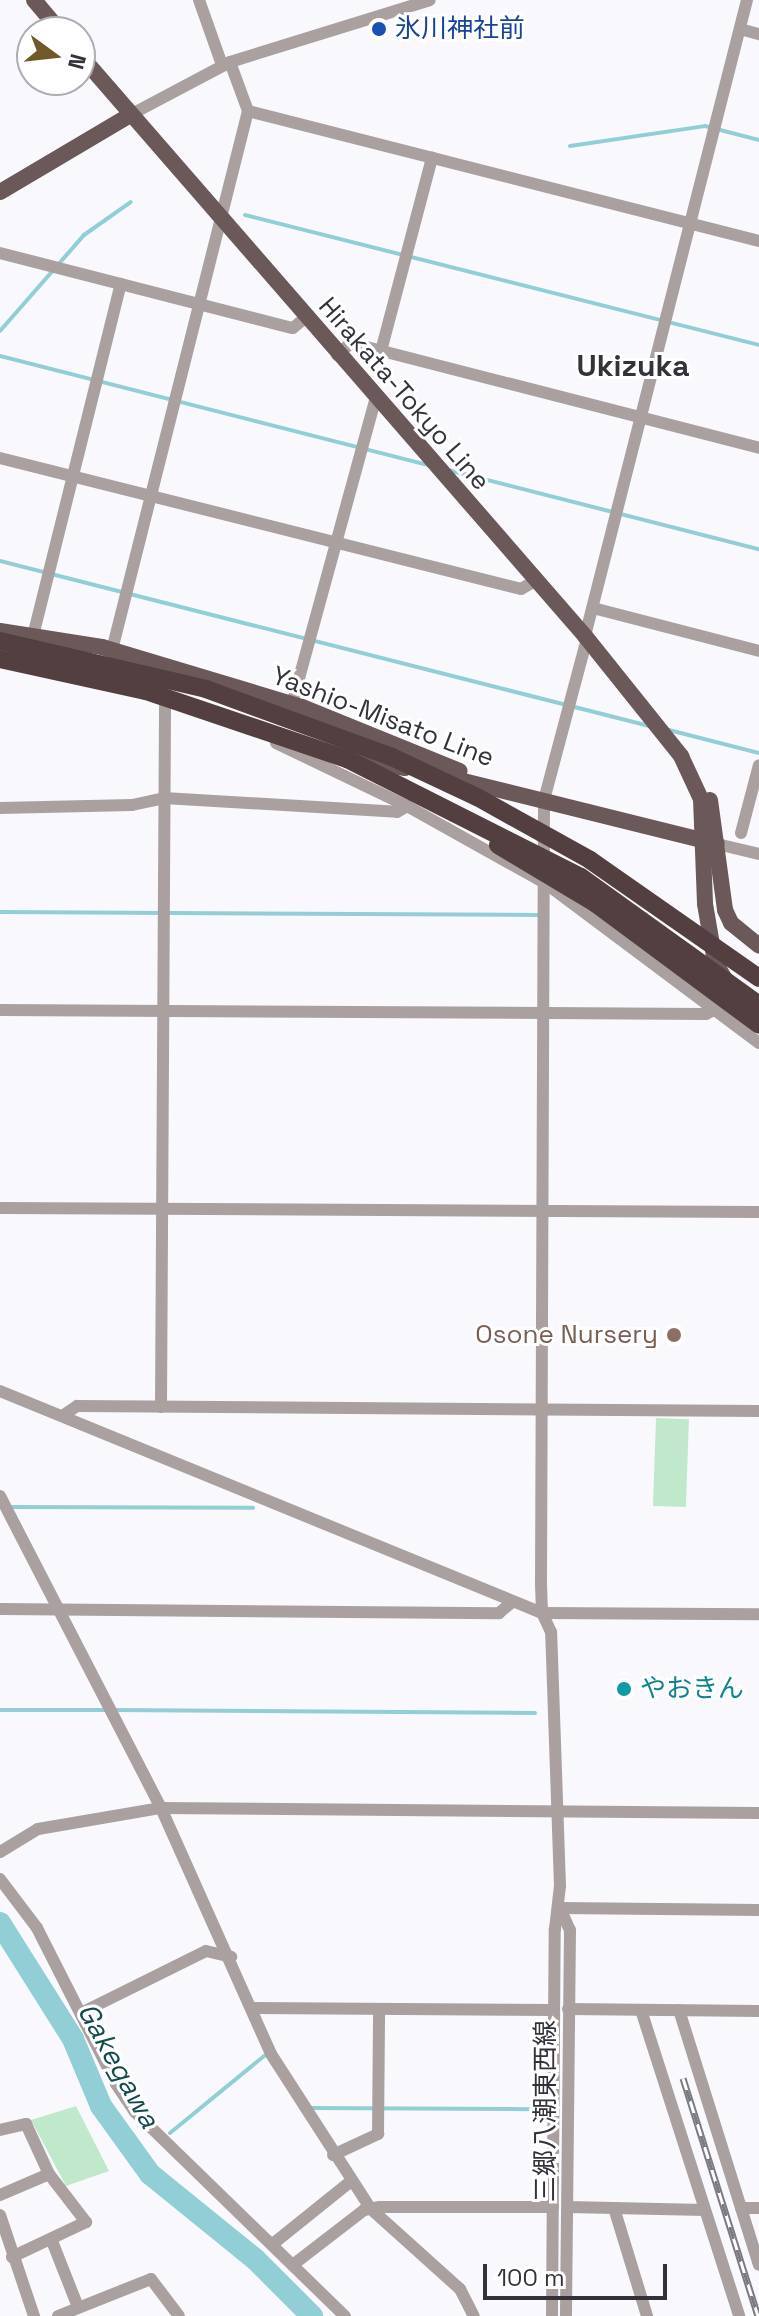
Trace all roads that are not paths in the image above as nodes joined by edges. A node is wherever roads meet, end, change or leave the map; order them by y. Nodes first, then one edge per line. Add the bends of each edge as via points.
1 (34, 0) edge
2 (199, 0) edge
3 (430, 0) edge
4 (747, 0) edge
5 (48, 16) edge
6 (740, 29) junction
7 (759, 34) edge
8 (226, 64) junction
9 (96, 74) edge
10 (248, 111) junction
11 (130, 115) junction
12 (432, 158) junction
13 (0, 192) edge
14 (221, 219) junction
15 (690, 224) junction
16 (759, 241) edge
17 (0, 253) edge
18 (121, 284) junction
19 (200, 305) junction
20 (305, 318) junction
21 (381, 351) junction
22 (337, 355) junction
23 (376, 397) junction
24 (641, 416) junction
25 (759, 448) edge
26 (0, 458) edge
27 (73, 476) junction
28 (150, 496) junction
29 (333, 543) junction
30 (535, 581) junction
31 (593, 608) junction
32 (0, 631) edge
33 (34, 636) junction
34 (586, 637) junction
35 (0, 641) edge
36 (112, 650) junction
37 (759, 651) edge
38 (0, 659) edge
39 (0, 669) edge
40 (26, 672) junction
41 (292, 704) junction
42 (165, 706) junction
43 (276, 743) junction
44 (347, 759) junction
45 (759, 765) edge
46 (496, 786) junction
47 (477, 797) junction
48 (164, 798) junction
49 (544, 800) junction
50 (407, 806) junction
51 (0, 808) edge
52 (741, 833) dead end
53 (710, 842) junction
54 (759, 854) edge
55 (545, 883) junction
56 (759, 946) edge
57 (759, 964) edge
58 (759, 978) edge
59 (759, 1005) edge
60 (716, 1009) junction
61 (0, 1010) edge
62 (163, 1011) junction
63 (544, 1014) junction
64 (759, 1014) edge
65 (759, 1025) edge
66 (759, 1043) edge
67 (0, 1208) edge
68 (162, 1210) junction
69 (544, 1211) junction
70 (759, 1212) edge
71 (0, 1391) edge
72 (161, 1407) junction
73 (542, 1410) junction
74 (759, 1411) edge
75 (64, 1415) junction
76 (0, 1496) edge
77 (512, 1602) junction
78 (0, 1609) edge
79 (58, 1610) junction
80 (542, 1613) junction
81 (759, 1614) edge
82 (161, 1808) junction
83 (559, 1813) junction
84 (759, 1813) edge
85 (0, 1852) edge
86 (0, 1879) edge
87 (560, 1908) junction
88 (759, 1910) edge
89 (231, 1957) junction
90 (253, 2008) junction
91 (379, 2009) junction
92 (568, 2009) junction
93 (554, 2010) junction
94 (641, 2010) junction
95 (679, 2010) junction
96 (759, 2011) edge
97 (83, 2012) junction
98 (0, 2130) edge
99 (333, 2155) junction
100 (49, 2174) junction
101 (351, 2181) junction
102 (0, 2195) edge
103 (553, 2207) junction
104 (568, 2207) junction
105 (614, 2208) junction
106 (741, 2208) junction
107 (759, 2208) edge
108 (371, 2209) junction
109 (705, 2210) junction
110 (0, 2215) edge
111 (52, 2241) junction
112 (274, 2243) junction
113 (12, 2257) junction
114 (294, 2264) junction
115 (759, 2265) edge
116 (78, 2307) junction
117 (34, 2316) edge
118 (58, 2316) edge
119 (179, 2316) edge
120 (345, 2316) edge
121 (474, 2316) edge
122 (552, 2316) edge
123 (566, 2316) edge
124 (647, 2316) edge
125 (739, 2316) edge

1 - 5 main road
2 - 8 street
3 - 8 street
4 - 6 street, 三郷八潮東西線
6 - 7 street
6 - 15 street, 三郷八潮東西線
8 - 10 street
8 - 11 street
9 - 11 main road, Hirakata-Tokyo Line
10 - 12 street
10 - 14 street
11 - 13 main road
11 - 14 main road, Hirakata-Tokyo Line
12 - 15 street
12 - 21 street
14 - 19 street
14 - 20 main road, Hirakata-Tokyo Line
15 - 16 street
15 - 24 street, 三郷八潮東西線
17 - 18 street
18 - 19 street
18 - 27 street
19 - 20 street via 293,328
19 - 28 street
20 - 22 main road, Hirakata-Tokyo Line
21 - 22 street via 351,343
21 - 24 street
22 - 23 main road, Hirakata-Tokyo Line
23 - 29 street
23 - 30 main road, Hirakata-Tokyo Line
24 - 25 street
24 - 31 street, 三郷八潮東西線
26 - 27 street
27 - 28 street
27 - 33 street
28 - 29 street
28 - 36 street
29 - 30 street via 521,589
29 - 41 street
30 - 34 main road, Hirakata-Tokyo Line
31 - 34 street, 三郷八潮東西線
31 - 37 street
32 - 33 main road, Yashio-Misato Line
33 - 36 main road, Yashio-Misato Line
33 - 40 street
34 - 49 street, 三郷八潮東西線
34 - 53 main road, Hirakata-Tokyo Line via 690,753 704,780
35 - 47 highway via 206,689 392,757
36 - 41 main road, Yashio-Misato Line
38 - 44 highway via 146,691
39 - 40 main road, Yashio-Misato Line
40 - 42 main road, Yashio-Misato Line
41 - 46 main road, Yashio-Misato Line
42 - 43 main road, Yashio-Misato Line
42 - 48 street
43 - 46 main road, Yashio-Misato Line
43 - 50 street
44 - 59 highway via 581,877
44 - 65 highway via 379,783 454,819 595,903
45 - 52 street
46 - 49 main road
47 - 57 highway via 582,842
47 - 58 highway via 643,893
48 - 50 street via 397,812
48 - 51 street via 132,805
48 - 62 street
49 - 53 main road
49 - 55 street, 三郷八潮東西線
50 - 55 street
53 - 54 street
53 - 56 main road via 731,923
53 - 64 main road via 705,904 715,962 733,993
55 - 60 street
55 - 63 street, 三郷八潮東西線
60 - 63 street via 706,1014
60 - 66 street
61 - 62 street
62 - 63 street
62 - 68 street
63 - 69 street, 三郷八潮東西線
67 - 68 street
68 - 69 street
68 - 72 street
69 - 70 street
69 - 73 street, 三郷八潮東西線
71 - 75 street
72 - 73 street
72 - 75 street via 77,1406
73 - 74 street
73 - 80 street, 三郷八潮東西線
75 - 77 street
76 - 79 street
77 - 79 street via 499,1613
77 - 80 street
78 - 79 street
79 - 82 street
80 - 81 street
80 - 83 street, 三郷八潮東西線 via 551,1632
82 - 83 street
82 - 85 street via 38,1829
82 - 89 street
83 - 84 street
83 - 87 street, 三郷八潮東西線
86 - 97 street via 37,1928
87 - 88 street
87 - 92 street, 三郷八潮東西線 via 570,1930
87 - 93 street, 三郷八潮東西線
89 - 90 street
89 - 97 street via 206,1951
90 - 91 street
90 - 99 street via 271,2054
91 - 93 street
91 - 99 street via 378,2134
92 - 94 street
92 - 104 street, 三郷八潮東西線
93 - 103 street, 三郷八潮東西線
94 - 95 street
94 - 109 street
95 - 96 street
95 - 106 street
97 - 112 street via 135,2112
98 - 100 street via 26,2124
99 - 101 street
100 - 102 street
100 - 111 street via 86,2222
101 - 108 street
101 - 112 street
103 - 108 street
103 - 122 street, 三郷八潮東西線
104 - 105 street
104 - 123 street, 三郷八潮東西線
105 - 109 street
105 - 124 street
106 - 107 street
106 - 115 street
108 - 114 street
108 - 121 street via 460,2289
109 - 125 street
110 - 113 street
111 - 113 street
111 - 116 street
112 - 114 street
113 - 117 street
114 - 120 street
116 - 118 street
116 - 119 street via 151,2279

